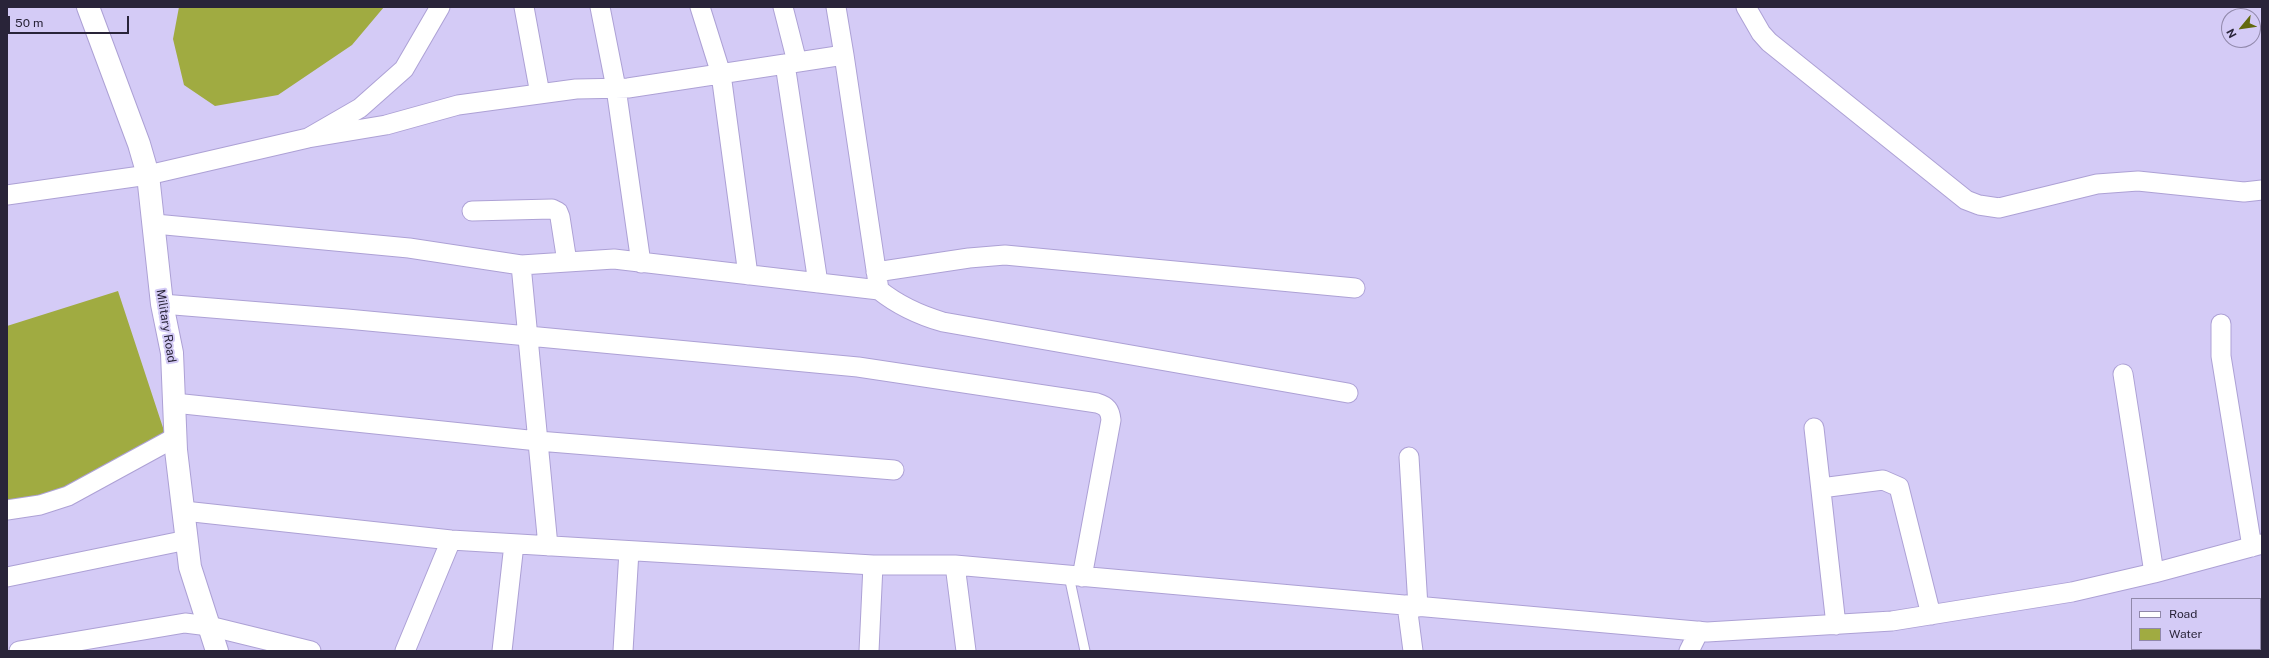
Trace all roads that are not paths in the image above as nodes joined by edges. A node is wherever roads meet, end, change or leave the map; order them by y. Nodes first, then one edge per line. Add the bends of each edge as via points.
1 (88, 7) edge
2 (440, 7) edge
3 (524, 7) edge
4 (600, 7) edge
5 (700, 7) edge
6 (783, 7) edge
7 (836, 7) edge
8 (1746, 7) edge
9 (844, 55) junction
10 (791, 63) junction
11 (721, 74) junction
12 (616, 88) junction
13 (540, 94) junction
14 (308, 138) junction
15 (148, 174) junction
16 (2262, 190) edge
17 (7, 195) edge
18 (472, 211) dead end
19 (155, 224) junction
20 (567, 262) junction
21 (642, 263) junction
22 (521, 265) junction
23 (748, 275) junction
24 (877, 281) junction
25 (818, 283) junction
26 (1355, 288) dead end
27 (162, 304) junction
28 (2221, 324) dead end
29 (528, 336) junction
30 (2123, 374) dead end
31 (1348, 393) dead end
32 (174, 403) junction
33 (1814, 428) dead end
34 (176, 437) junction
35 (538, 441) junction
36 (1409, 457) dead end
37 (894, 470) dead end
38 (1821, 488) junction
39 (7, 510) edge
40 (184, 511) junction
41 (187, 540) junction
42 (451, 540) junction
43 (514, 544) junction
44 (548, 546) junction
45 (2257, 546) edge
46 (629, 551) junction
47 (874, 565) junction
48 (955, 565) junction
49 (2154, 573) junction
50 (1075, 576) junction
51 (7, 577) edge
52 (1412, 606) junction
53 (1931, 615) junction
54 (1836, 625) junction
55 (209, 626) junction
56 (1699, 631) junction
57 (19, 651) edge
58 (217, 651) edge
59 (312, 651) edge
60 (405, 651) edge
61 (502, 651) edge
62 (623, 651) edge
63 (869, 651) edge
64 (966, 651) edge
65 (1085, 651) edge
66 (1413, 651) edge
67 (1689, 651) edge

1 - 15 main road, Military Road
2 - 14 street via 404,69 360,108
3 - 13 street
4 - 12 street
5 - 11 street
6 - 10 street
7 - 9 street
8 - 16 street via 1769,42 1966,200 1979,205 1999,208 2097,184 2138,181 2244,192
9 - 10 street
9 - 24 street
10 - 11 street
10 - 25 street
11 - 12 street
11 - 23 street
12 - 13 street via 576,89
12 - 21 street
13 - 14 street via 458,105 386,124
14 - 15 street
15 - 17 street
15 - 19 main road, Military Road
18 - 20 street via 552,209 558,212
19 - 22 street via 409,248
19 - 27 main road, Military Road
20 - 21 street via 614,259
20 - 22 street
21 - 23 street
22 - 29 street
23 - 25 street
24 - 25 street
24 - 26 street via 969,258 1005,255
24 - 31 street via 902,306 919,315 943,322
27 - 29 street
27 - 32 main road, Military Road via 172,352
28 - 45 street via 2221,356
29 - 35 street
29 - 50 street via 858,367 1105,406 1110,411 1111,420
30 - 49 street
32 - 34 main road, Military Road
32 - 35 street
33 - 38 street
34 - 39 street via 68,496 40,505
34 - 40 main road, Military Road
35 - 37 street
35 - 44 street
36 - 52 street
38 - 53 street via 1883,480 1899,487
38 - 54 street
40 - 41 main road, Military Road
40 - 42 street
41 - 51 street
41 - 55 main road, Military Road via 190,567
42 - 43 street
42 - 60 street
43 - 44 street
43 - 61 street
44 - 46 street
45 - 49 street
46 - 47 street
46 - 62 street
47 - 48 street
47 - 63 street
48 - 50 street
48 - 64 street
49 - 53 street via 2072,592
50 - 52 street
50 - 65 lane
52 - 56 street
52 - 66 street
53 - 54 street
54 - 56 street
55 - 57 street via 171,624
55 - 58 main road, Military Road
55 - 59 street
56 - 67 street

